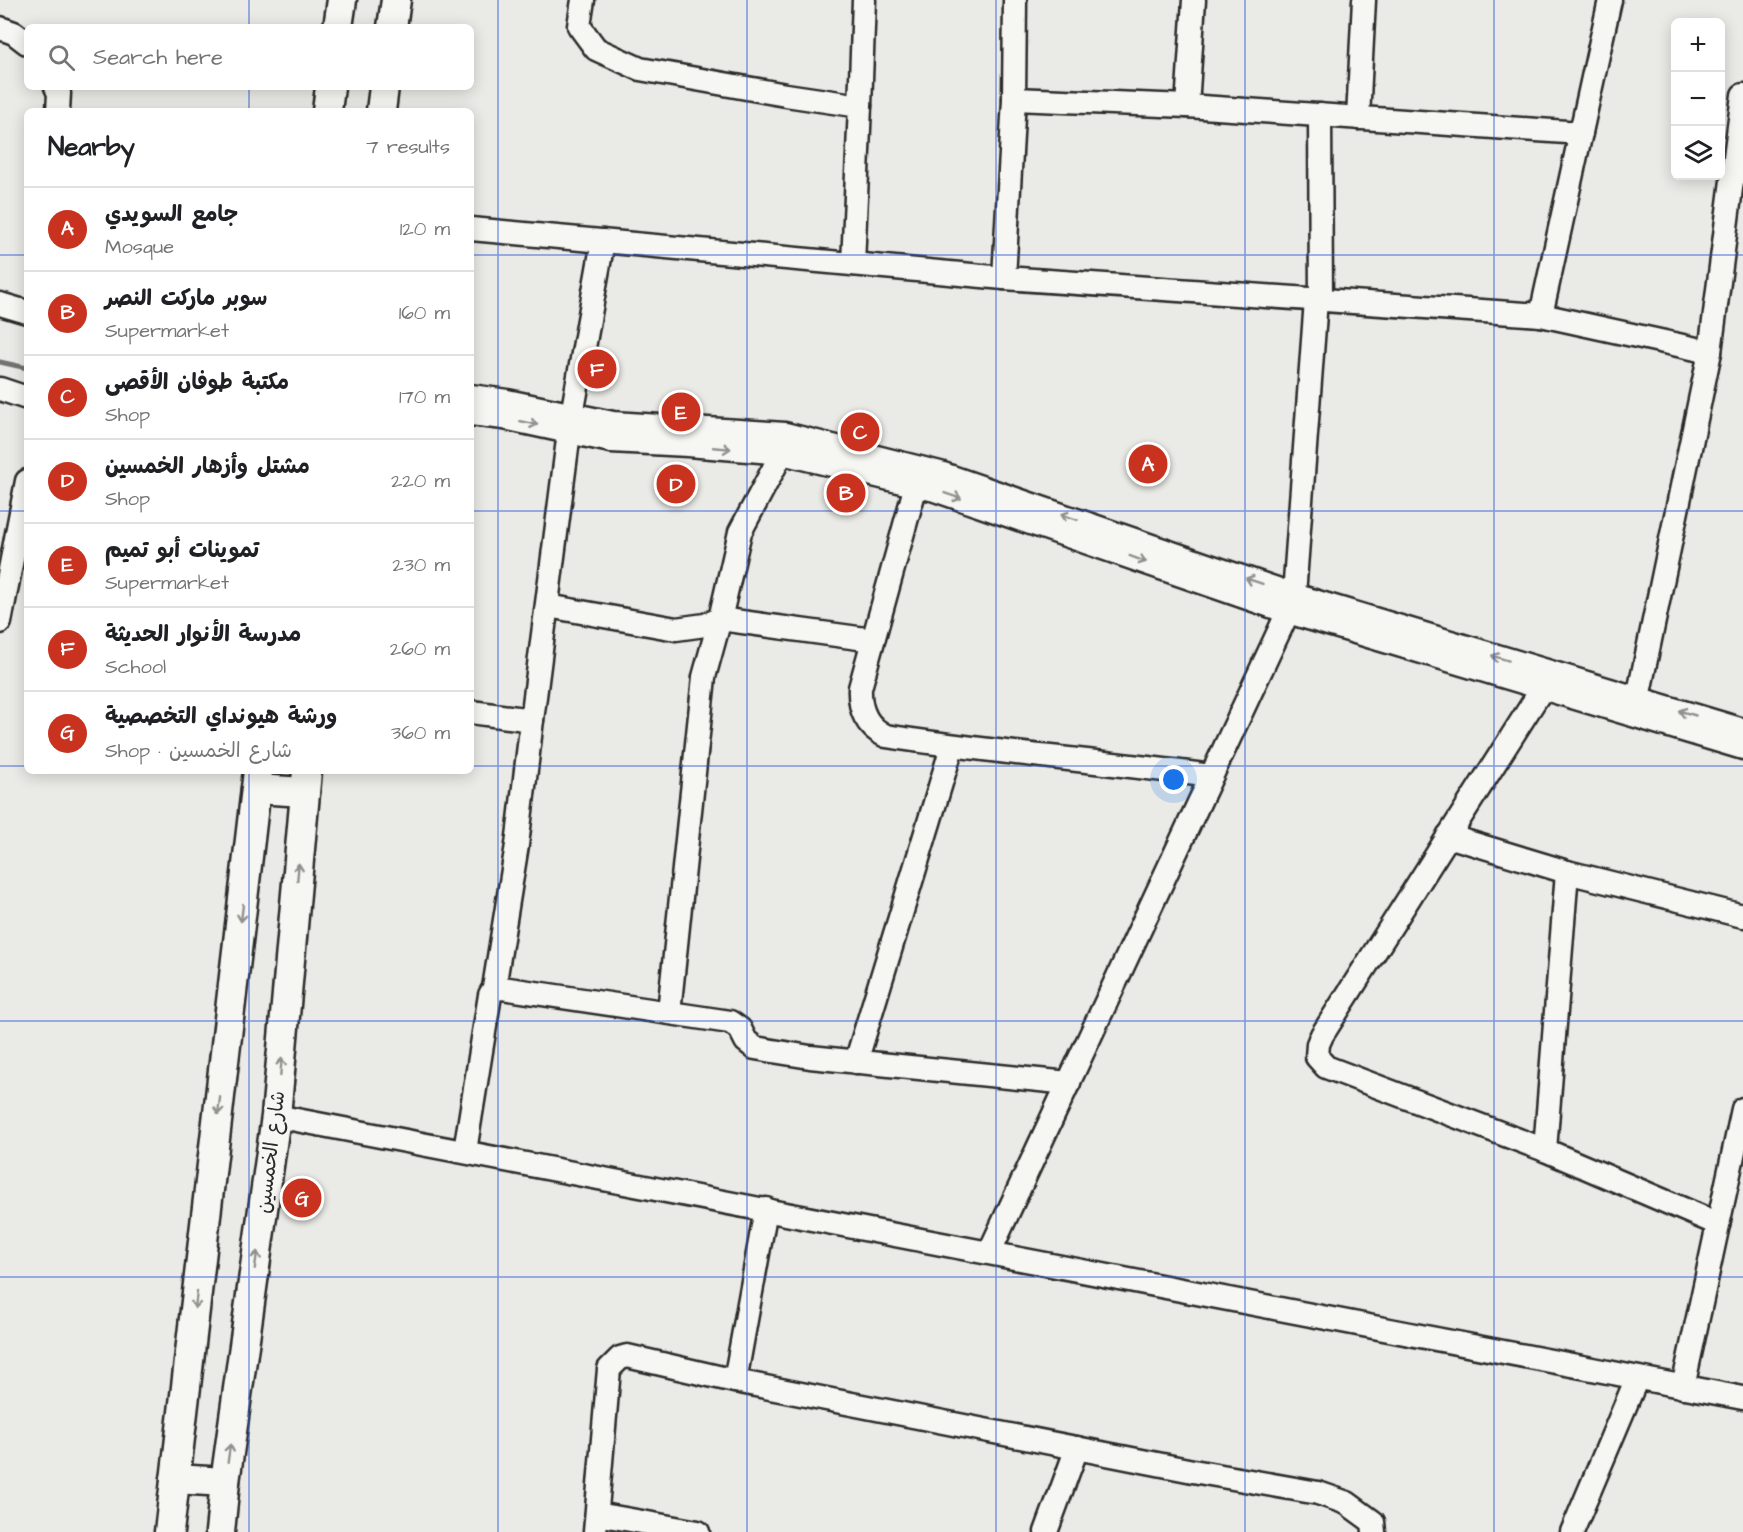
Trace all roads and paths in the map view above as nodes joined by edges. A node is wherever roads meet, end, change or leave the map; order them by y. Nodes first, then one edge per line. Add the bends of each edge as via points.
1 (396, 0) edge
2 (584, 0) edge
3 (864, 0) edge
4 (1015, 0) edge
5 (1194, 0) edge
6 (1364, 0) edge
7 (1610, 0) edge
8 (392, 24) edge
9 (0, 28) edge
10 (24, 41) edge
11 (58, 90) edge
12 (330, 90) edge
13 (384, 90) edge
14 (1743, 95) edge
15 (1014, 99) junction
16 (860, 106) junction
17 (1187, 106) junction
18 (58, 108) edge
19 (327, 108) edge
20 (381, 108) edge
21 (1320, 115) junction
22 (1358, 118) junction
23 (1581, 133) junction
24 (474, 229) edge
25 (603, 241) junction
26 (853, 264) junction
27 (1004, 278) junction
28 (1319, 301) junction
29 (0, 304) edge
30 (24, 311) edge
31 (1541, 315) junction
32 (1710, 352) junction
33 (0, 389) edge
34 (474, 396) edge
35 (24, 397) edge
36 (474, 414) edge
37 (571, 423) junction
38 (782, 453) junction
39 (916, 485) junction
40 (24, 497) edge
41 (1291, 604) junction
42 (548, 606) junction
43 (720, 619) junction
44 (0, 622) edge
45 (873, 640) junction
46 (1542, 689) junction
47 (1636, 708) junction
48 (474, 712) edge
49 (532, 720) junction
50 (1743, 729) edge
51 (952, 747) junction
52 (1743, 748) edge
53 (1211, 776) junction
54 (257, 780) edge
55 (306, 781) edge
56 (1448, 836) junction
57 (1567, 873) junction
58 (1743, 916) edge
59 (494, 988) junction
60 (669, 1012) junction
61 (856, 1062) junction
62 (1069, 1083) junction
63 (1743, 1109) edge
64 (276, 1116) junction
65 (1545, 1150) junction
66 (465, 1151) junction
67 (766, 1209) junction
68 (1718, 1224) junction
69 (990, 1251) junction
70 (1637, 1378) junction
71 (735, 1381) junction
72 (1683, 1387) junction
73 (1743, 1398) edge
74 (1077, 1448) junction
75 (175, 1479) junction
76 (225, 1482) junction
77 (596, 1523) edge
78 (169, 1532) edge
79 (220, 1532) edge
80 (698, 1532) edge
81 (1046, 1532) edge
82 (1374, 1532) edge
83 (1572, 1532) edge

1 - 8 main road
2 - 16 street via 579,26 596,49 640,69
3 - 16 street
4 - 15 street
5 - 17 street
6 - 22 street
7 - 23 street
9 - 10 street
11 - 18 street
12 - 19 main road
13 - 20 main road
14 - 32 street
15 - 17 street
15 - 27 street
16 - 26 street
17 - 21 street
21 - 22 street
21 - 28 street
22 - 23 street
23 - 31 street
24 - 25 street
25 - 26 street
25 - 37 street
26 - 27 street
27 - 28 street
28 - 31 street
28 - 41 street
29 - 30 street
31 - 32 street
32 - 47 street
33 - 35 street
34 - 37 street via 507,401
36 -> 37 street
37 -> 38 street via 611,441
41 -> 37 street via 940,473 785,434
37 - 42 street
38 - 39 street
38 - 43 street via 740,532
39 -> 41 street via 1126,555
39 - 45 street
40 - 44 street
41 - 46 street
47 -> 41 street
41 - 53 street
42 - 43 street via 676,629
42 - 49 street
43 - 45 street
43 - 60 street via 704,677
45 - 51 street via 859,699 870,726 886,736
46 - 47 street
46 - 56 street
50 -> 47 street
47 - 52 street
48 - 49 street
49 - 59 street
51 - 53 street
51 - 61 street
53 - 62 street
54 - 55 main road
54 -> 75 main road
64 -> 55 main road, شارع الخمسين
56 - 57 street
56 - 65 street via 1322,1035 1317,1057 1326,1067
57 - 58 street
57 - 65 street
59 - 60 street
59 - 66 street
60 - 61 street via 730,1022 755,1048
61 - 62 street
62 - 69 street
63 - 68 street
64 - 66 street
76 -> 64 main road, شارع الخمسين
65 - 68 street
66 - 67 street
67 - 69 street
67 - 71 street
68 - 72 street
69 - 70 street
70 - 72 street
70 - 83 street
71 - 74 street
71 - 77 street via 627,1356 609,1369
72 - 73 street
74 - 81 street
74 - 82 street via 1318,1493 1347,1503 1373,1522
75 - 76 main road
75 - 78 main road
76 - 79 main road, شارع الخمسين
77 - 80 street

